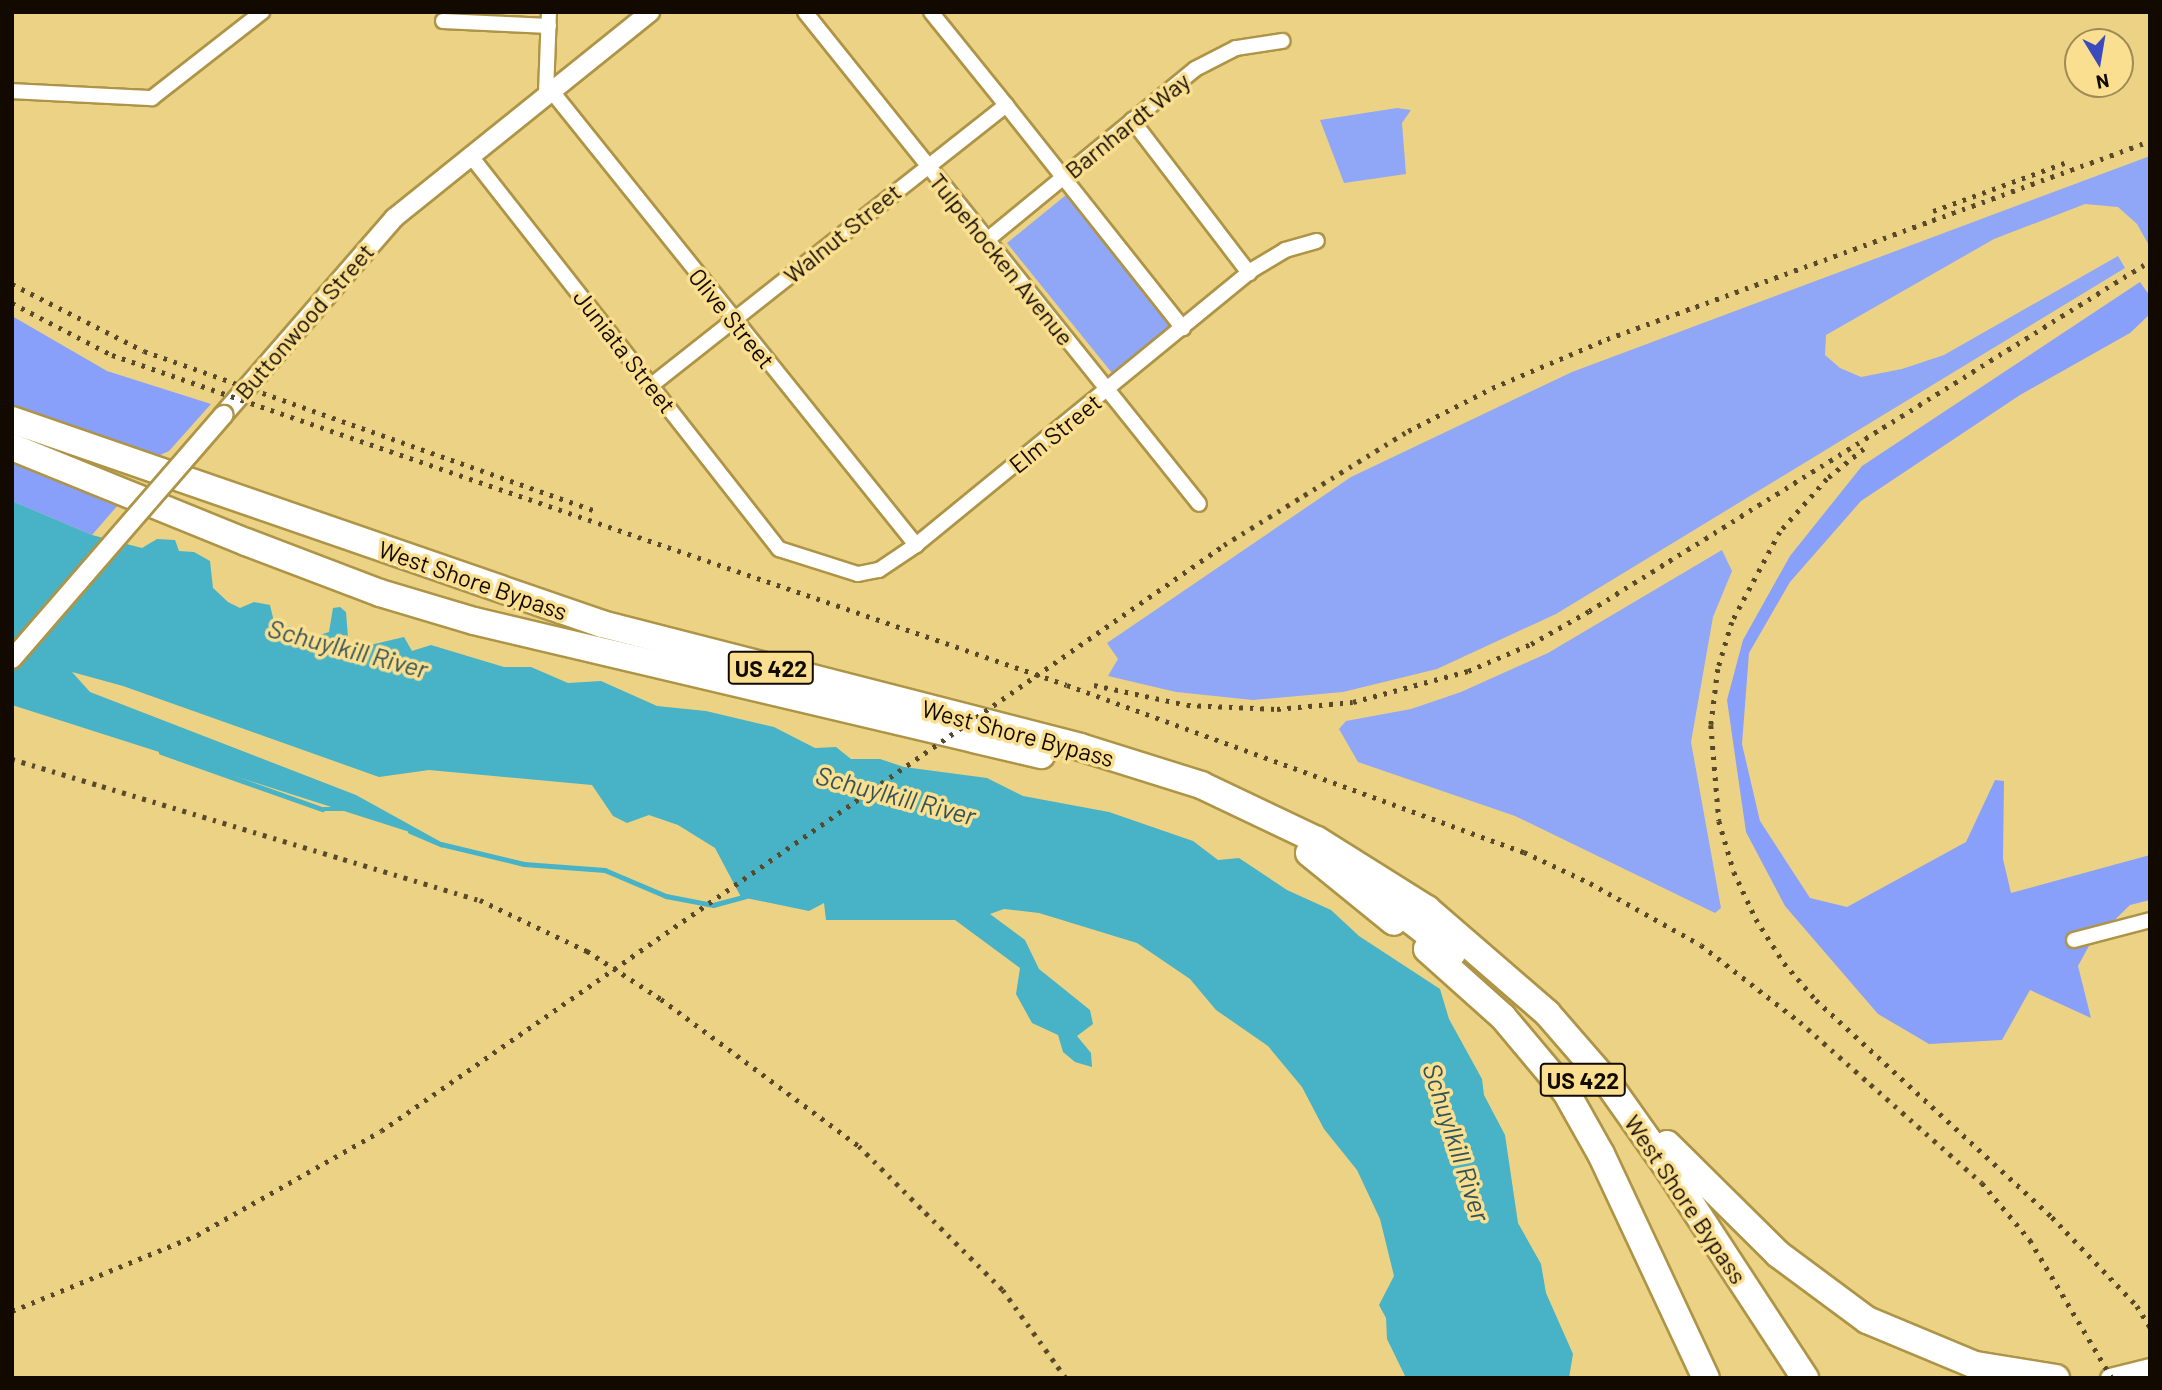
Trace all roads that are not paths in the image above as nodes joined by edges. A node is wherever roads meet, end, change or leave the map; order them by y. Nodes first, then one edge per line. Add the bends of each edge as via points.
1 (262, 12) edge
2 (650, 12) edge
3 (806, 12) edge
4 (932, 12) edge
5 (639, 18) edge
6 (549, 19) edge
7 (443, 21) dead end
8 (1283, 41) dead end
9 (548, 91) junction
10 (12, 92) edge
11 (1006, 105) junction
12 (1132, 120) junction
13 (470, 155) junction
14 (927, 165) junction
15 (1063, 176) junction
16 (986, 240) junction
17 (1317, 241) dead end
18 (1249, 273) junction
19 (733, 320) junction
20 (1183, 328) junction
21 (653, 384) junction
22 (1108, 391) junction
23 (12, 420) edge
24 (12, 447) edge
25 (1199, 505) dead end
26 (916, 545) junction
27 (779, 549) joint
28 (12, 659) edge
29 (1309, 853) junction
30 (2150, 919) edge
31 (2074, 940) dead end
32 (1501, 969) junction
33 (2150, 1368) edge
34 (1706, 1378) edge
35 (1783, 1378) edge
36 (1805, 1378) edge
37 (2056, 1378) edge
38 (2110, 1378) edge

1 - 10 street via 152,98
2 - 5 street, Buttonwood Street
3 - 14 street, Tulpehocken Avenue
4 - 11 street
5 - 9 street, Buttonwood Street
6 - 7 street
6 - 9 street
8 - 12 street, Barnhardt Way via 1222,53
9 - 13 street, Buttonwood Street
9 - 19 street, Olive Street
11 - 14 street, Walnut Street
11 - 15 street
12 - 15 street, Barnhardt Way
12 - 18 street
13 - 21 street, Juniata Street
13 - 28 street, Buttonwood Street, bridge via 394,218
14 - 16 street, Tulpehocken Avenue
14 - 19 street, Walnut Street
15 - 16 street, Barnhardt Way
15 - 20 street
16 - 22 street, Tulpehocken Avenue
17 - 18 street, Elm Street via 1284,250
18 - 20 street, Elm Street
19 - 21 street, Walnut Street
19 - 26 street, Olive Street
20 - 22 street, Elm Street
21 - 27 street, Juniata Street
22 - 25 street, Tulpehocken Avenue
22 - 26 street, Elm Street
23 - 32 highway, West Shore Bypass / US 422 via 602,624 1080,747 1201,785 1317,840 1427,909
24 - 29 highway, West Shore Bypass / US 422 via 380,593 565,643 1099,769 1195,801
26 - 27 street, Elm Street via 880,570 858,574
29 - 34 highway via 1478,991 1566,1092 1601,1154
29 - 35 highway, West Shore Bypass / US 422 via 1414,922 1474,969 1540,1031 1615,1121
30 - 31 street
32 - 36 highway, West Shore Bypass / US 422 via 1607,1082
32 - 37 highway via 1578,1031 1692,1171 1778,1254 1824,1290 1867,1320 1935,1352 1992,1370
33 - 38 street

